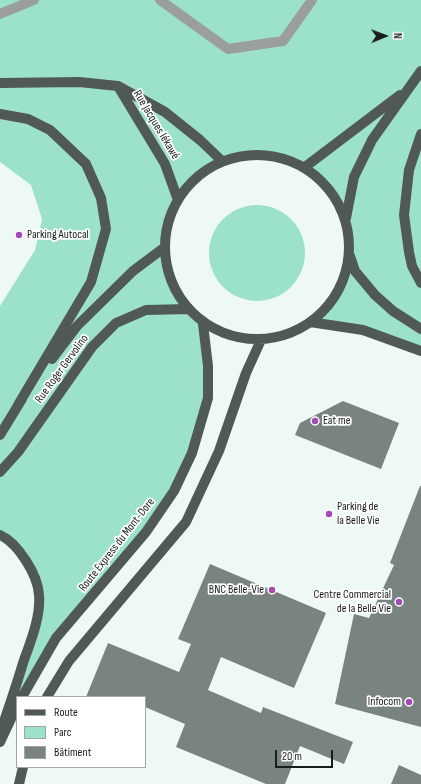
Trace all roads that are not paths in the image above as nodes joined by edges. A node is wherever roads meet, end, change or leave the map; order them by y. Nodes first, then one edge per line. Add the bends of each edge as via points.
1 (34, 0) edge
2 (160, 0) edge
3 (312, 0) edge
4 (0, 14) edge
5 (421, 71) edge
6 (0, 83) edge
7 (118, 86) junction
8 (408, 89) junction
9 (0, 114) edge
10 (421, 134) edge
11 (222, 161) junction
12 (305, 167) junction
13 (178, 200) junction
14 (345, 221) junction
15 (165, 247) junction
16 (349, 256) junction
17 (421, 283) edge
18 (189, 309) junction
19 (310, 322) junction
20 (203, 324) junction
21 (421, 329) edge
22 (261, 340) junction
23 (421, 351) edge
24 (18, 405) junction
25 (0, 435) edge
26 (0, 472) edge
27 (0, 535) edge
28 (23, 696) edge
29 (48, 696) edge
30 (16, 708) edge
31 (0, 734) edge
32 (0, 742) edge
33 (23, 768) edge
34 (19, 784) edge

1 - 4 lane
2 - 3 lane via 228,49 283,41
5 - 8 main road
6 - 7 main road, Rue Jacques Iékawé via 79,82
7 - 11 main road, Rue Jacques Iékawé via 165,112
7 - 13 main road, Rue Jacques Iékawé via 165,164
8 - 12 main road
8 - 14 main road via 372,140 354,177
9 - 24 main road via 28,119 50,130 86,164 101,198 106,229 91,282
10 - 17 main road via 409,170 404,215 408,252
11 - 12 main road via 264,154 288,159
11 - 13 main road via 198,176
12 - 14 main road via 322,180 340,206
13 - 15 main road via 169,218
14 - 16 main road via 349,232
15 - 18 main road via 171,280
15 - 24 main road, Rue Roger Gervolino via 133,271 77,326
16 - 19 main road via 346,274 332,303 319,317
16 - 21 main road via 356,271 375,295 393,311
18 - 20 main road
18 - 26 main road, Rue Roger Gervolino via 146,310 116,323 92,347 18,452
19 - 22 main road via 289,333
19 - 23 main road via 363,330
20 - 22 main road via 227,335
20 - 28 main road, Route Express du Mont-Dore via 208,366 208,398 192,452 174,491 146,532 56,638
22 - 29 main road via 246,373 219,452 186,522 69,661
24 - 25 main road, Rue Roger Gervolino
27 - 31 main road via 21,553 32,572 39,594 36,626
30 - 32 main road
33 - 34 main road

